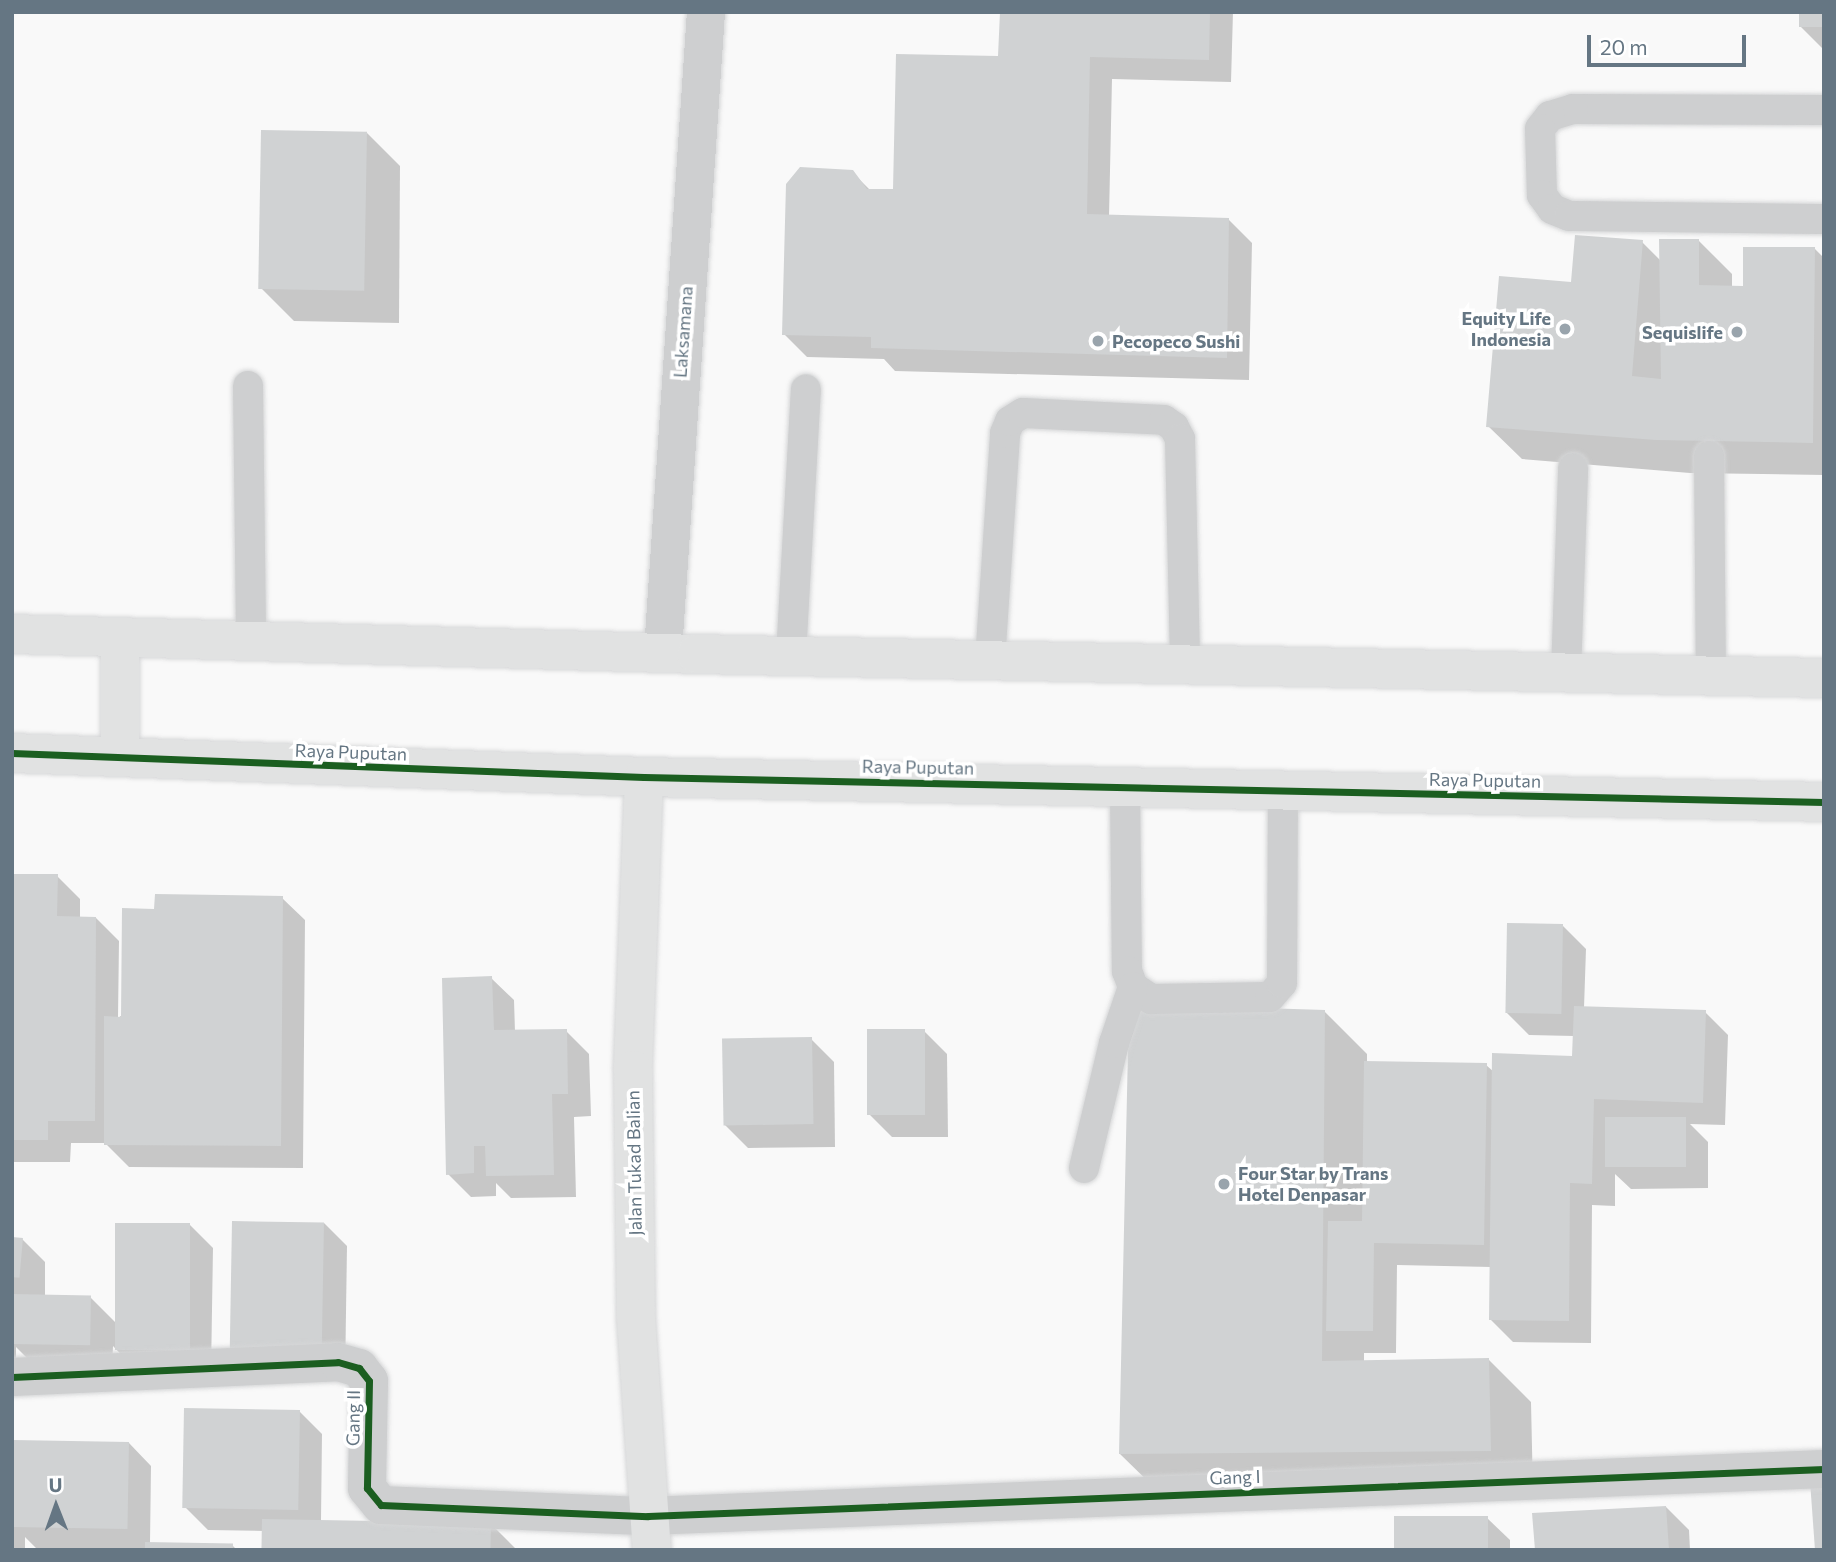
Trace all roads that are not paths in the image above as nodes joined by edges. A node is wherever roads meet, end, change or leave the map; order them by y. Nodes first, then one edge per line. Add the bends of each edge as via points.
1 (706, 12) edge
2 (1824, 110) edge
3 (1824, 219) edge
4 (247, 386) dead end
5 (806, 389) dead end
6 (1709, 456) dead end
7 (1573, 468) dead end
8 (12, 634) edge
9 (120, 637) junction
10 (251, 641) junction
11 (663, 651) junction
12 (791, 656) junction
13 (990, 661) junction
14 (1185, 665) junction
15 (1566, 673) junction
16 (1711, 677) junction
17 (1824, 678) edge
18 (12, 753) edge
19 (120, 756) junction
20 (644, 777) junction
21 (1125, 788) junction
22 (1283, 792) junction
23 (1824, 802) edge
24 (1133, 987) junction
25 (1084, 1168) dead end
26 (12, 1377) edge
27 (1824, 1469) edge
28 (650, 1533) edge

1 - 11 street, Laksamana
2 - 3 lane via 1573,109 1550,116 1540,129 1542,195 1552,209 1569,216
4 - 10 lane
5 - 12 lane
6 - 16 lane
7 - 15 lane
8 - 9 main road
9 - 10 main road
9 - 19 main road
10 - 11 main road
11 - 12 main road
12 - 13 main road
13 - 14 main road
13 - 14 lane via 1004,433 1010,421 1023,413 1164,420 1174,427 1180,439
14 - 15 main road
15 - 16 main road
16 - 17 main road
18 - 19 main road, Raya Puputan
19 - 20 main road, Raya Puputan via 250,765
20 - 21 main road, Raya Puputan
20 - 28 main road, Jalan Tukad Balian via 633,1070 636,1318
21 - 22 main road, Raya Puputan
21 - 24 lane via 1127,971
22 - 23 main road, Raya Puputan
22 - 24 lane via 1282,983 1270,997 1151,999
24 - 25 lane via 1114,1043
26 - 28 street, Gang II via 338,1362 359,1368 369,1381 367,1488 381,1505
27 - 28 street, Gang I

